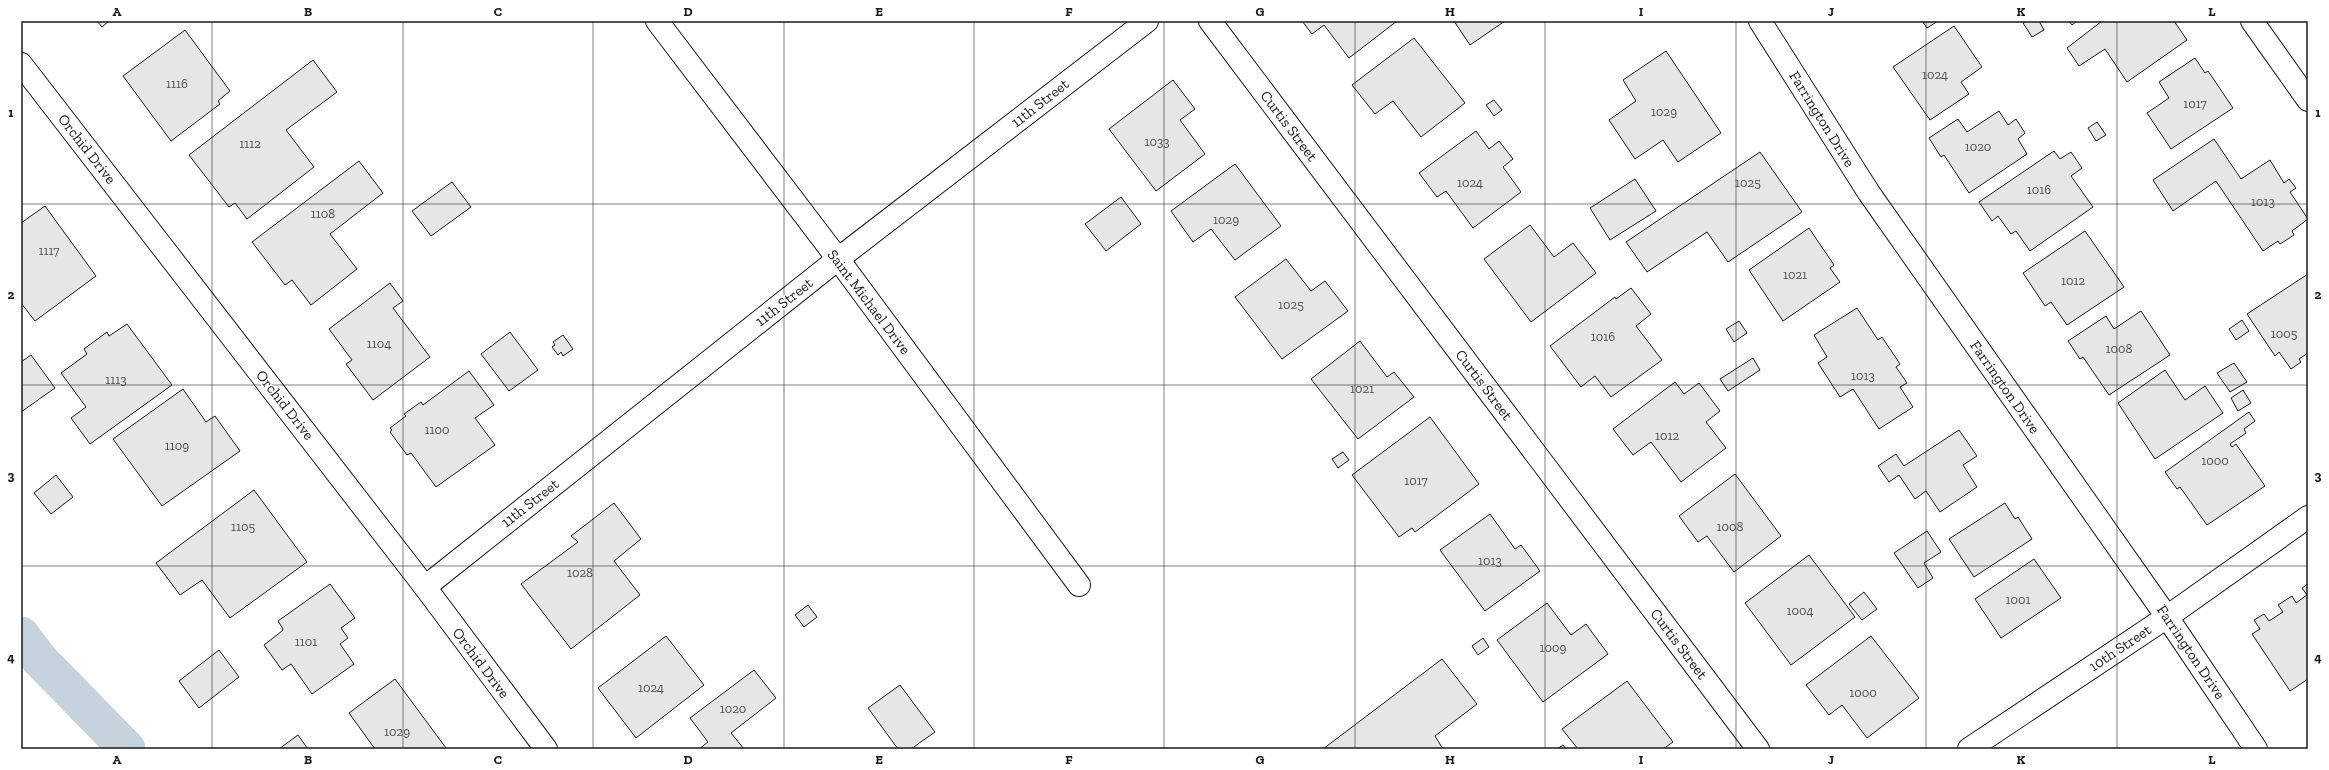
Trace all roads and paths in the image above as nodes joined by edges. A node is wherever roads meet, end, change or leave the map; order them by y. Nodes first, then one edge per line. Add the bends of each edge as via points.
1 (657, 21) edge
2 (1147, 21) edge
3 (1210, 21) edge
4 (1760, 21) edge
5 (2252, 21) edge
6 (21, 64) edge
7 (2308, 100) edge
8 (838, 259) junction
9 (2308, 517) edge
10 (1079, 585) dead end
11 (424, 587) junction
12 (2167, 617) junction
13 (546, 749) edge
14 (1758, 749) edge
15 (1969, 749) edge
16 (2256, 749) edge

1 - 8 street, Saint Michael Drive
2 - 8 street, 11th Street
3 - 14 street, Curtis Street
4 - 12 street, Farrington Drive via 1869,193
5 - 7 street
6 - 11 street, Orchid Drive
8 - 10 street, Saint Michael Drive
8 - 11 street, 11th Street
9 - 12 street, 10th Street
11 - 13 street, Orchid Drive
12 - 15 street, 10th Street
12 - 16 street, Farrington Drive

